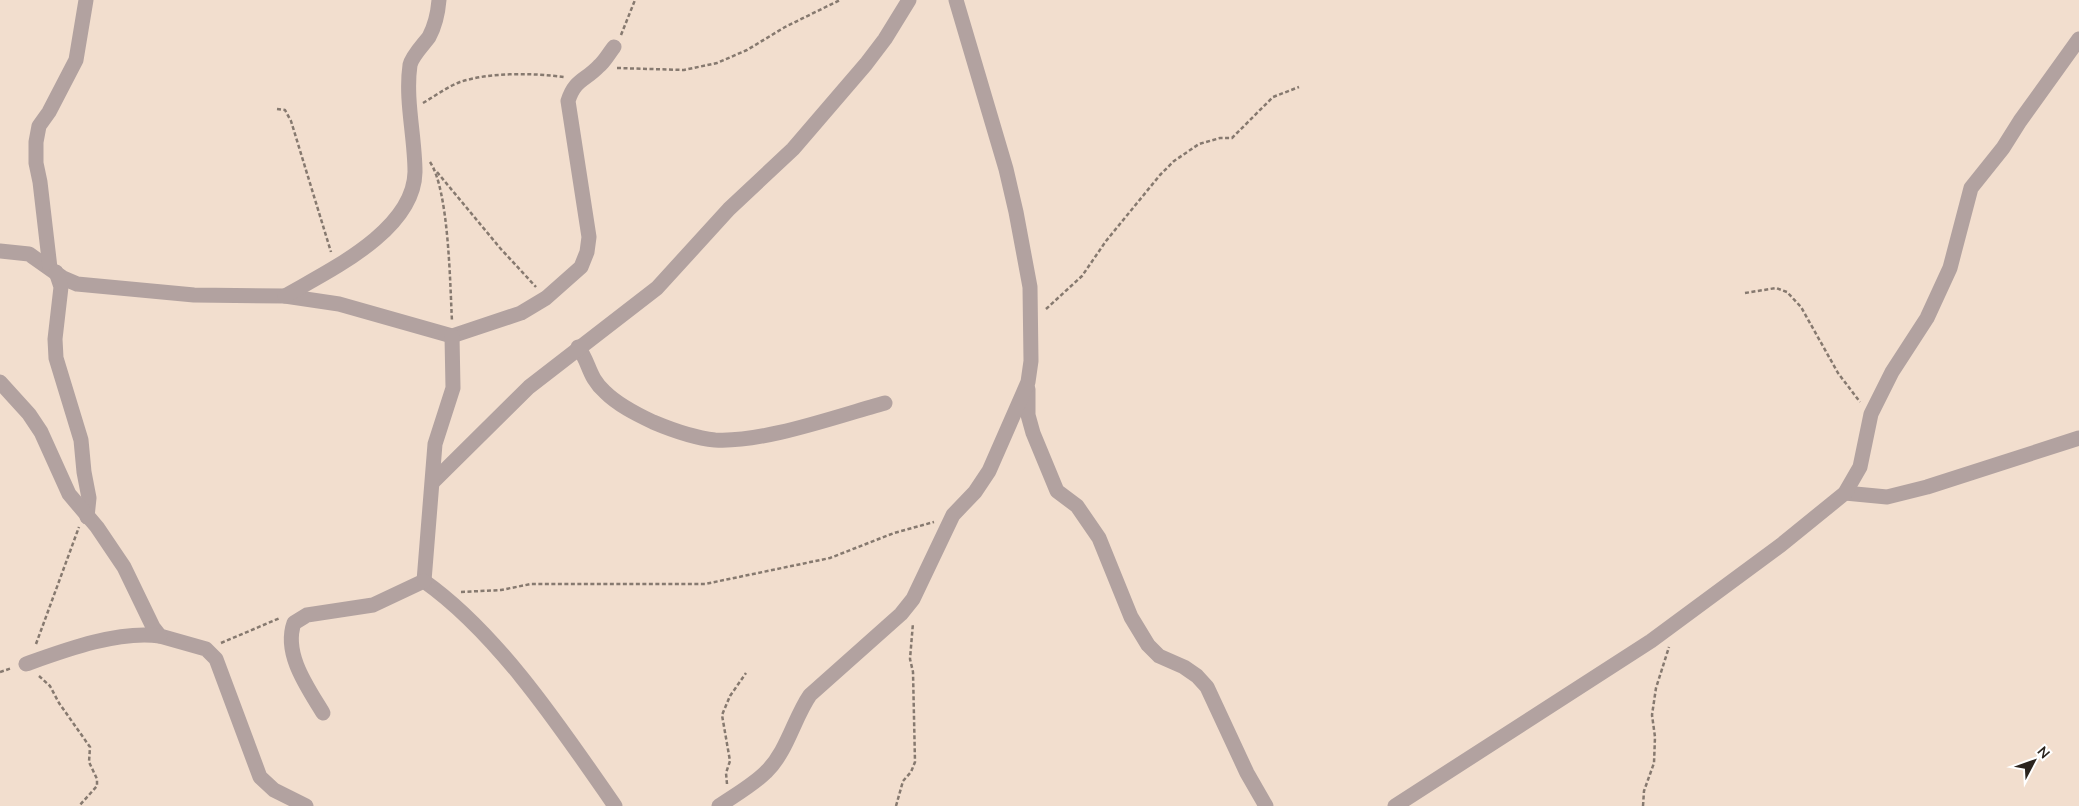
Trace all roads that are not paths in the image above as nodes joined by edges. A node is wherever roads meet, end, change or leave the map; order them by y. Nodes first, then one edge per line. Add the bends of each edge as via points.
1 (86, 0) edge
2 (439, 0) edge
3 (909, 0) edge
4 (956, 0) edge
5 (2079, 39) edge
6 (614, 47) road end
7 (0, 251) edge
8 (53, 270) junction
9 (285, 296) junction
10 (452, 336) junction
11 (578, 348) junction
12 (0, 382) edge
13 (1028, 382) junction
14 (885, 403) dead end
15 (2079, 438) edge
16 (434, 481) junction
17 (1845, 493) junction
18 (86, 517) junction
19 (424, 581) junction
20 (160, 636) junction
21 (26, 664) dead end
22 (323, 713) dead end
23 (725, 802) edge
24 (306, 806) edge
25 (615, 806) edge
26 (1266, 806) edge
27 (1394, 806) edge

1 - 8 street via 76,60 39,126 36,142 36,163
2 - 9 street via 430,35 411,63 415,173 404,209 375,239 336,267
3 - 11 street via 870,58 793,149 728,209 657,288
4 - 13 street via 1006,169 1019,228 1030,287 1032,334
5 - 17 street via 1971,188 1950,268 1928,318 1892,372 1871,414 1860,467
6 - 10 street via 598,67 580,80 568,101 589,237 581,267 546,298 522,313
7 - 8 street via 29,254
8 - 9 street via 77,284 100,287 194,295
8 - 18 street via 61,287 56,358 82,440 89,498
9 - 10 street via 339,304
10 - 16 street via 453,388 435,444
11 - 14 street via 585,356 593,380 623,406 669,429 713,440 754,438
11 - 16 street via 529,387
12 - 18 street via 40,432 69,494
13 - 23 street via 989,471 953,516 913,599 901,614 810,695 767,772
13 - 26 street via 1028,415 1032,433 1057,491 1077,506 1099,538 1131,617 1148,645 1159,656 1197,676 1206,688
15 - 17 street via 1887,497
16 - 19 street
17 - 27 street via 1782,545 1643,647
18 - 20 street via 97,527 124,567
19 - 22 street via 373,605 307,615 294,623 292,641 296,663
19 - 25 street via 442,594 495,646 568,739
20 - 21 street via 130,635 60,651
20 - 24 street via 212,653 260,778 274,790

